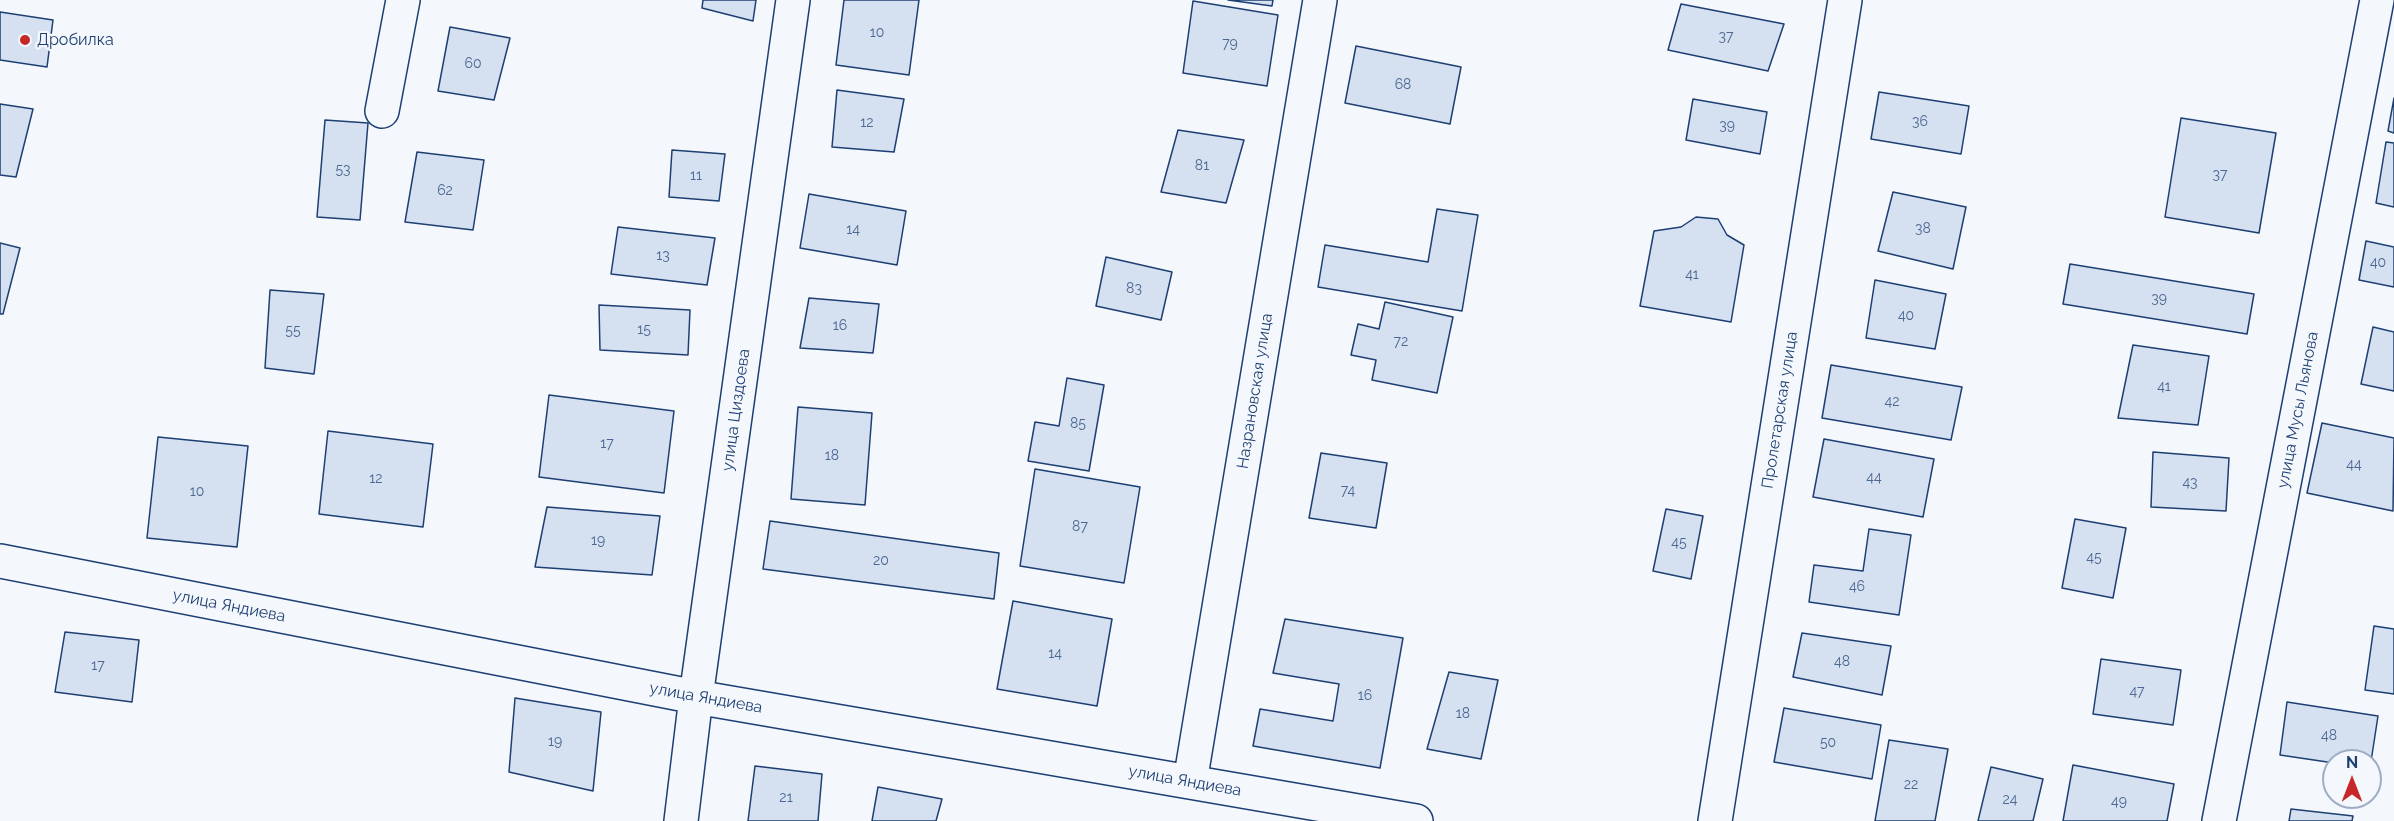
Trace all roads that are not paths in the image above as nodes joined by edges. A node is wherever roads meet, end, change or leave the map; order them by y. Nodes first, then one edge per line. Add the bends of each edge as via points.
1 (403, 0) edge
2 (793, 0) edge
3 (1320, 0) edge
4 (1845, 0) edge
5 (2378, 0) edge
6 (382, 111) dead end
7 (0, 561) edge
8 (696, 697) junction
9 (1190, 782) junction
10 (681, 821) edge
11 (1416, 821) edge
12 (1715, 821) edge
13 (2219, 821) edge

1 - 6 street
2 - 8 street, улица Циздоева
3 - 9 street, Назрановская улица
4 - 12 street, Пролетарская улица
5 - 13 street, улица Мусы Льянова
7 - 8 street, улица Яндиева
8 - 9 street, улица Яндиева
8 - 10 street, улица Циздоева
9 - 11 street, улица Яндиева

